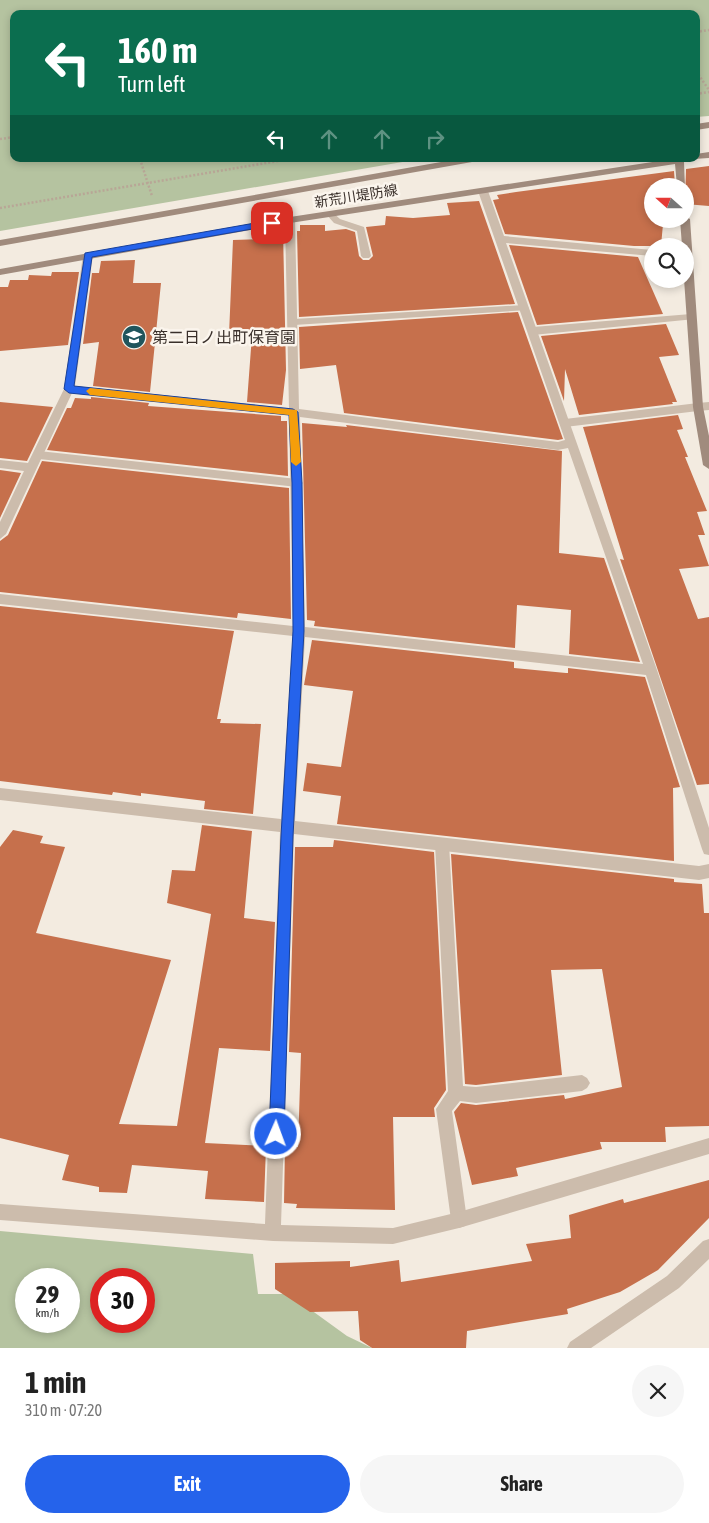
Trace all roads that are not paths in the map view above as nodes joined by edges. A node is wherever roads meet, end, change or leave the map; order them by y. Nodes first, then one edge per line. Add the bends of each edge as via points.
1 (455, 162) edge
2 (671, 162) edge
3 (684, 162) edge
4 (683, 178) edge
5 (483, 191) junction
6 (331, 214) junction
7 (290, 220) junction
8 (501, 239) junction
9 (0, 243) edge
10 (644, 252) edge
11 (88, 255) junction
12 (366, 256) dead end
13 (0, 272) edge
14 (689, 288) edge
15 (524, 308) junction
16 (691, 317) junction
17 (294, 322) junction
18 (533, 331) junction
19 (69, 389) junction
20 (704, 406) edge
21 (293, 412) junction
22 (565, 423) junction
23 (572, 442) junction
24 (38, 456) junction
25 (0, 464) edge
26 (709, 464) edge
27 (32, 468) junction
28 (297, 483) junction
29 (0, 534) edge
30 (0, 599) edge
31 (299, 631) junction
32 (652, 670) junction
33 (0, 794) edge
34 (288, 826) junction
35 (442, 844) junction
36 (709, 849) edge
37 (709, 871) edge
38 (582, 1083) dead end
39 (456, 1093) junction
40 (709, 1146) edge
41 (0, 1212) edge
42 (459, 1220) junction
43 (273, 1233) junction
44 (709, 1247) edge
45 (576, 1348) edge

1 - 9 main road, 新荒川堤防線
2 - 5 main road, 新荒川堤防線
3 - 4 main road
5 - 6 main road, 新荒川堤防線
5 - 8 street
6 - 7 main road, 新荒川堤防線
6 - 12 street via 337,221 361,229
7 - 11 main road, 新荒川堤防線
7 - 17 street
8 - 10 street
8 - 15 street
11 - 13 main road, 新荒川堤防線
11 - 19 street
14 - 16 main road
15 - 17 street
15 - 18 street
16 - 18 street
16 - 20 main road
17 - 21 street
18 - 22 street
19 - 21 street
19 - 24 street
20 - 22 street
20 - 26 main road
21 - 23 street via 558,446
21 - 28 street
22 - 23 street
23 - 32 street
24 - 27 street
24 - 28 street
25 - 27 street
27 - 29 street
28 - 31 street
30 - 31 street
31 - 32 street
31 - 34 street
32 - 36 street
33 - 34 street
34 - 35 street
34 - 43 street
35 - 37 street via 699,873
35 - 39 street
38 - 39 street via 476,1095
39 - 42 street via 444,1109
40 - 42 street
41 - 43 street
42 - 43 street via 393,1236
44 - 45 street via 673,1282

